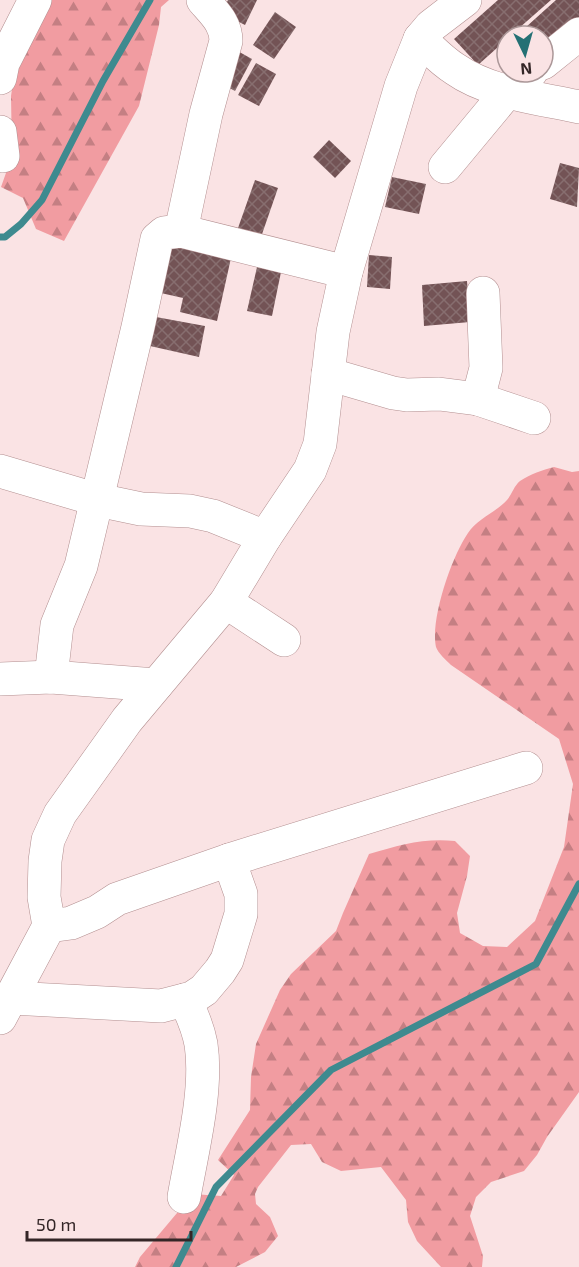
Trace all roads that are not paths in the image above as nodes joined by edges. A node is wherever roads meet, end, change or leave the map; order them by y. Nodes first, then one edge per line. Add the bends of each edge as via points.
1 (35, 0) edge
2 (203, 0) edge
3 (465, 0) edge
4 (579, 34) edge
5 (420, 39) junction
6 (555, 53) edge
7 (0, 78) edge
8 (495, 82) edge
9 (516, 84) edge
10 (521, 84) edge
11 (579, 106) edge
12 (444, 167) dead end
13 (181, 231) junction
14 (346, 272) junction
15 (483, 293) dead end
16 (328, 374) junction
17 (478, 399) junction
18 (534, 418) dead end
19 (0, 471) edge
20 (98, 500) junction
21 (265, 537) junction
22 (226, 602) junction
23 (284, 640) dead end
24 (51, 677) junction
25 (0, 679) edge
26 (156, 685) junction
27 (526, 768) dead end
28 (229, 860) junction
29 (48, 926) junction
30 (185, 1000) junction
31 (6, 1008) edge
32 (184, 1197) dead end

1 - 7 street via 3,63
2 - 13 street via 222,23 226,41
3 - 5 street
4 - 6 street
5 - 8 street via 455,69 479,82
5 - 14 street via 401,86
9 - 12 street
10 - 11 street via 528,97
13 - 14 street
13 - 20 street via 164,233 154,247
14 - 16 street
15 - 17 street via 486,368
16 - 17 street via 393,393
16 - 21 street via 320,444 310,470
17 - 18 street
19 - 20 street
20 - 21 street via 213,516
20 - 24 street via 81,566 57,625
21 - 22 street
22 - 23 street
22 - 26 street
24 - 25 street
24 - 26 street
26 - 29 street via 77,788 56,822 45,861
27 - 28 street
28 - 29 street via 117,899 71,923
28 - 30 street via 241,894 241,914 227,960 204,990
29 - 31 street
30 - 31 street via 161,1006
30 - 32 street via 197,1027 202,1069

